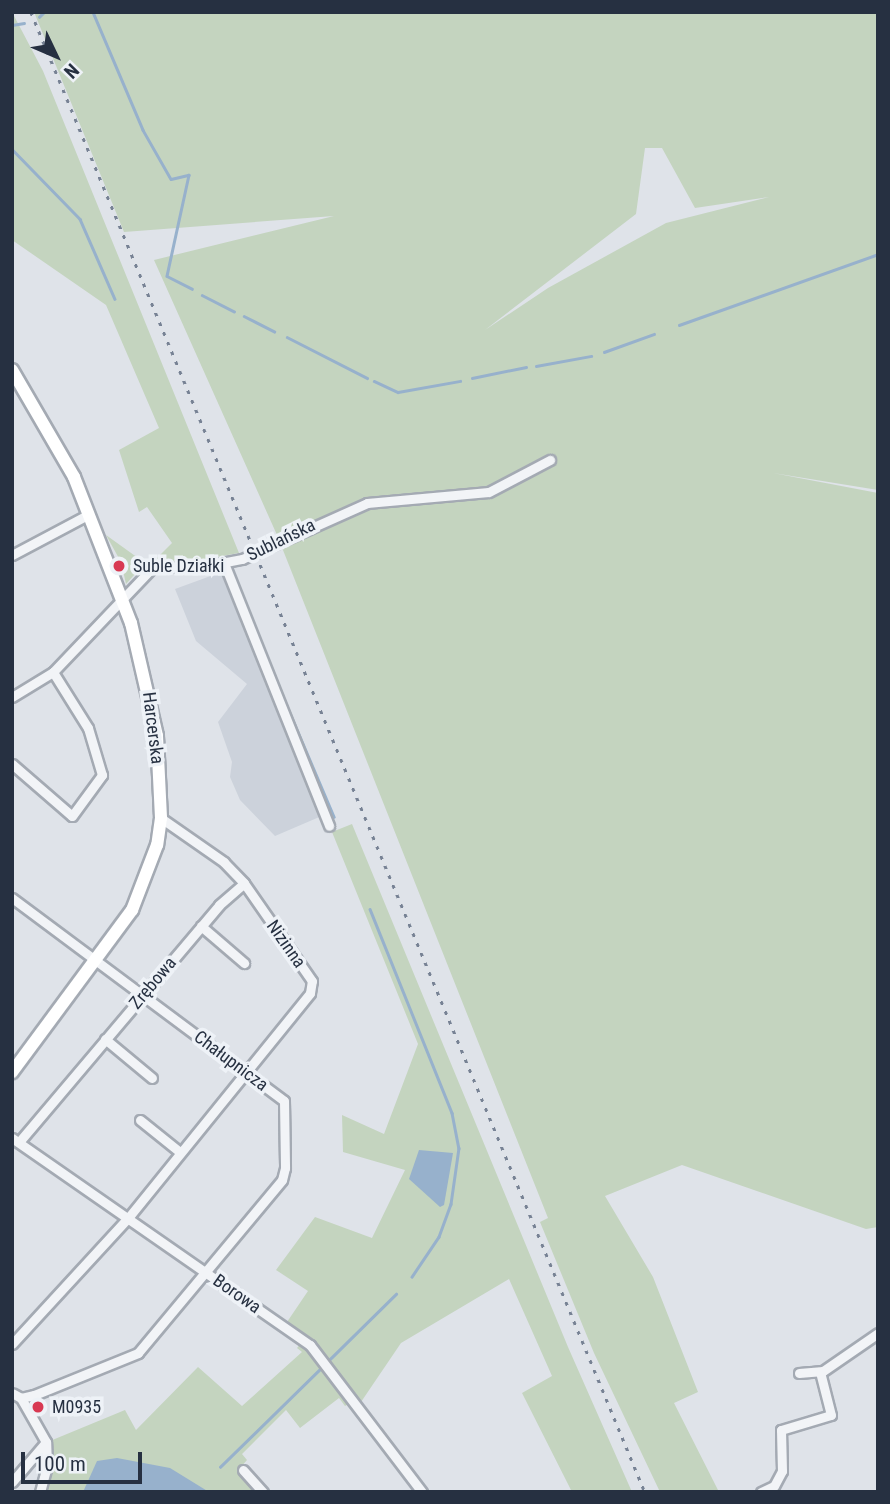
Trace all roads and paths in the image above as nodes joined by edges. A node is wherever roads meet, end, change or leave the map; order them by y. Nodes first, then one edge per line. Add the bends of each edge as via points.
1 (12, 370) edge
2 (550, 460) dead end
3 (89, 513) junction
4 (12, 555) edge
5 (224, 563) junction
6 (121, 598) junction
7 (53, 672) junction
8 (12, 697) edge
9 (12, 764) edge
10 (161, 818) junction
11 (329, 826) dead end
12 (244, 883) junction
13 (14, 903) edge
14 (201, 926) junction
15 (96, 959) junction
16 (244, 963) dead end
17 (144, 995) junction
18 (105, 1040) junction
19 (246, 1071) junction
20 (12, 1072) edge
21 (152, 1078) dead end
22 (140, 1120) dead end
23 (15, 1140) edge
24 (180, 1153) junction
25 (128, 1218) junction
26 (205, 1272) junction
27 (878, 1333) edge
28 (12, 1344) edge
29 (820, 1371) junction
30 (799, 1373) dead end
31 (17, 1395) edge
32 (46, 1442) junction
33 (243, 1470) dead end
34 (12, 1482) edge
35 (40, 1492) edge
36 (263, 1492) edge
37 (422, 1492) edge
38 (761, 1492) edge

1 - 3 street, Harcerska via 39,412
2 - 5 street, Sublańska via 489,492 368,503 302,529 254,555
3 - 4 street
3 - 6 street, Harcerska
5 - 6 street, Sublańska via 153,567
5 - 11 street
6 - 7 street, Sublańska
6 - 10 street, Harcerska via 143,662 157,736
7 - 8 street, Sublańska
7 - 9 street via 88,728 102,775 72,816
10 - 12 street, Nizinna via 224,862
10 - 15 street, Harcerska via 142,891
12 - 14 street, Zrębowa
12 - 19 street, Nizinna via 312,981 306,1000
13 - 15 street, Chałupnicza
14 - 16 street
14 - 17 street, Zrębowa
15 - 17 street, Chałupnicza
15 - 20 street, Harcerska
17 - 18 street, Zrębowa
17 - 19 street, Chałupnicza
18 - 21 street
18 - 23 street, Zrębowa
19 - 24 street, Nizinna
19 - 26 street, Chałupnicza via 284,1101 285,1168 282,1180
22 - 24 street
23 - 25 street, Borowa
24 - 25 street, Nizinna
25 - 26 street, Borowa
25 - 28 street, Nizinna
26 - 31 street via 138,1353
26 - 37 street, Borowa via 315,1351
27 - 29 street
29 - 30 street
29 - 38 street via 831,1415 781,1430 780,1478
31 - 32 street
32 - 34 street
32 - 35 street via 47,1466
33 - 36 street

